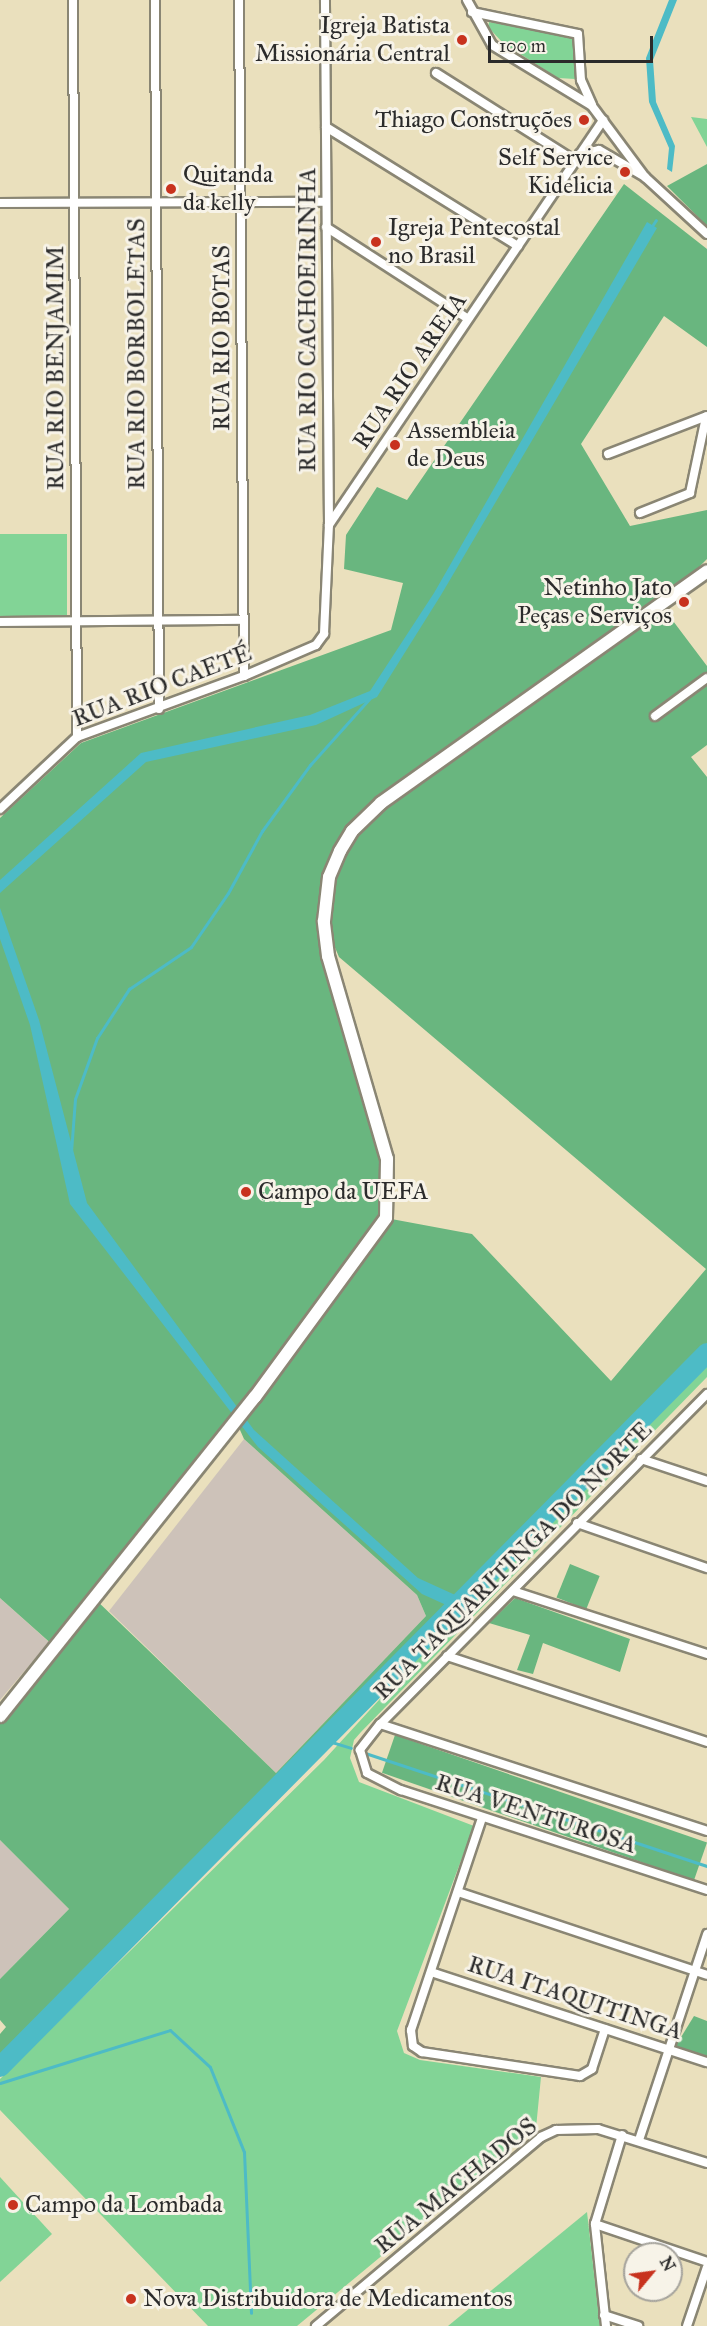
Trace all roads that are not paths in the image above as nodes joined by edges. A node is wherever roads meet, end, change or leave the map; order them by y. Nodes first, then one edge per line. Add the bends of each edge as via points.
1 (73, 0) edge
2 (155, 0) edge
3 (239, 0) edge
4 (325, 0) edge
5 (467, 0) edge
6 (472, 12) junction
7 (436, 73) dead end
8 (592, 106) junction
9 (603, 120) junction
10 (326, 128) junction
11 (577, 158) junction
12 (645, 177) junction
13 (0, 202) edge
14 (74, 202) junction
15 (156, 202) junction
16 (240, 202) junction
17 (326, 202) junction
18 (326, 227) junction
19 (707, 234) edge
20 (518, 246) junction
21 (468, 319) junction
22 (706, 416) edge
23 (608, 454) dead end
24 (640, 513) dead end
25 (329, 525) junction
26 (707, 571) edge
27 (244, 620) junction
28 (158, 621) junction
29 (0, 622) edge
30 (77, 622) junction
31 (322, 639) joint
32 (244, 676) junction
33 (707, 678) edge
34 (159, 709) junction
35 (655, 716) dead end
36 (77, 737) junction
37 (0, 809) edge
38 (707, 1394) edge
39 (641, 1459) junction
40 (707, 1480) edge
41 (577, 1523) junction
42 (707, 1568) edge
43 (513, 1591) junction
44 (707, 1654) edge
45 (447, 1656) junction
46 (0, 1716) edge
47 (380, 1724) junction
48 (707, 1742) edge
49 (362, 1763) joint
50 (482, 1818) junction
51 (707, 1831) edge
52 (707, 1890) edge
53 (458, 1892) junction
54 (707, 1934) edge
55 (694, 1971) junction
56 (431, 1972) junction
57 (707, 1976) edge
58 (605, 2029) junction
59 (669, 2049) junction
60 (707, 2062) edge
61 (622, 2135) junction
62 (639, 2140) junction
63 (707, 2163) edge
64 (595, 2224) junction
65 (707, 2265) edge
66 (604, 2315) junction
67 (316, 2326) edge
68 (606, 2326) edge
69 (638, 2326) edge
70 (687, 2326) edge

1 - 14 street, RUA RIO BENJAMIM
2 - 15 street, RUA RIO BORBOLETAS
3 - 16 street, RUA RIO BOTAS
4 - 10 street, RUA RIO CACHOEIRINHA
5 - 6 street
6 - 8 street via 492,45
6 - 8 street via 578,34 581,80
7 - 11 street
8 - 9 street
9 - 11 street, RUA RIO AREIA
9 - 12 street
10 - 17 street, RUA RIO CACHOEIRINHA
10 - 20 street
11 - 12 street via 599,150
11 - 20 street, RUA RIO AREIA
12 - 19 street
13 - 14 street
14 - 15 street
14 - 30 street, RUA RIO BENJAMIM
15 - 16 street
15 - 28 street, RUA RIO BORBOLETAS
16 - 17 street
16 - 27 street, RUA RIO BOTAS
17 - 18 street, RUA RIO CACHOEIRINHA
18 - 21 street
18 - 25 street, RUA RIO CACHOEIRINHA
20 - 21 street, RUA RIO AREIA
21 - 25 street, RUA RIO AREIA
22 - 23 street
22 - 24 street via 690,493
25 - 31 street, RUA RIO CACHOEIRINHA
26 - 46 main road via 390,796 366,815 340,851 325,895 328,956 387,1160 388,1211 383,1226 255,1397
27 - 28 street
27 - 32 street, RUA RIO BOTAS
28 - 30 street
28 - 34 street, RUA RIO BORBOLETAS
29 - 30 street
30 - 36 street, RUA RIO BENJAMIM
31 - 32 street, RUA RIO CAETÉ
32 - 34 street, RUA RIO CAETÉ
33 - 35 street
34 - 36 street, RUA RIO CAETÉ
36 - 37 street, RUA RIO CAETÉ
38 - 39 street, RUA TAQUARITINGA DO NORTE
39 - 40 street
39 - 41 street, RUA TAQUARITINGA DO NORTE
41 - 42 street
41 - 43 street, RUA TAQUARITINGA DO NORTE
43 - 44 street
43 - 45 street, RUA TAQUARITINGA DO NORTE
45 - 47 street, RUA TAQUARITINGA DO NORTE
45 - 48 street
47 - 49 street, RUA TAQUARITINGA DO NORTE via 362,1745
47 - 51 street, RUA VENTUROSA
49 - 50 street, RUA VENTUROSA via 373,1779
50 - 52 street, RUA VENTUROSA
50 - 53 street
53 - 55 street
53 - 56 street
54 - 55 street
55 - 57 street
55 - 59 street
56 - 58 street, RUA ITAQUITINGA
56 - 58 street via 411,2030 413,2046 422,2052 580,2076 592,2069
58 - 59 street, RUA ITAQUITINGA
59 - 60 street, RUA ITAQUITINGA
59 - 62 street
61 - 62 street, RUA MACHADOS
61 - 64 street
61 - 67 street, RUA MACHADOS via 578,2127 541,2137
62 - 63 street, RUA MACHADOS
64 - 65 street
64 - 66 street
65 - 70 street
66 - 68 street
66 - 69 street

